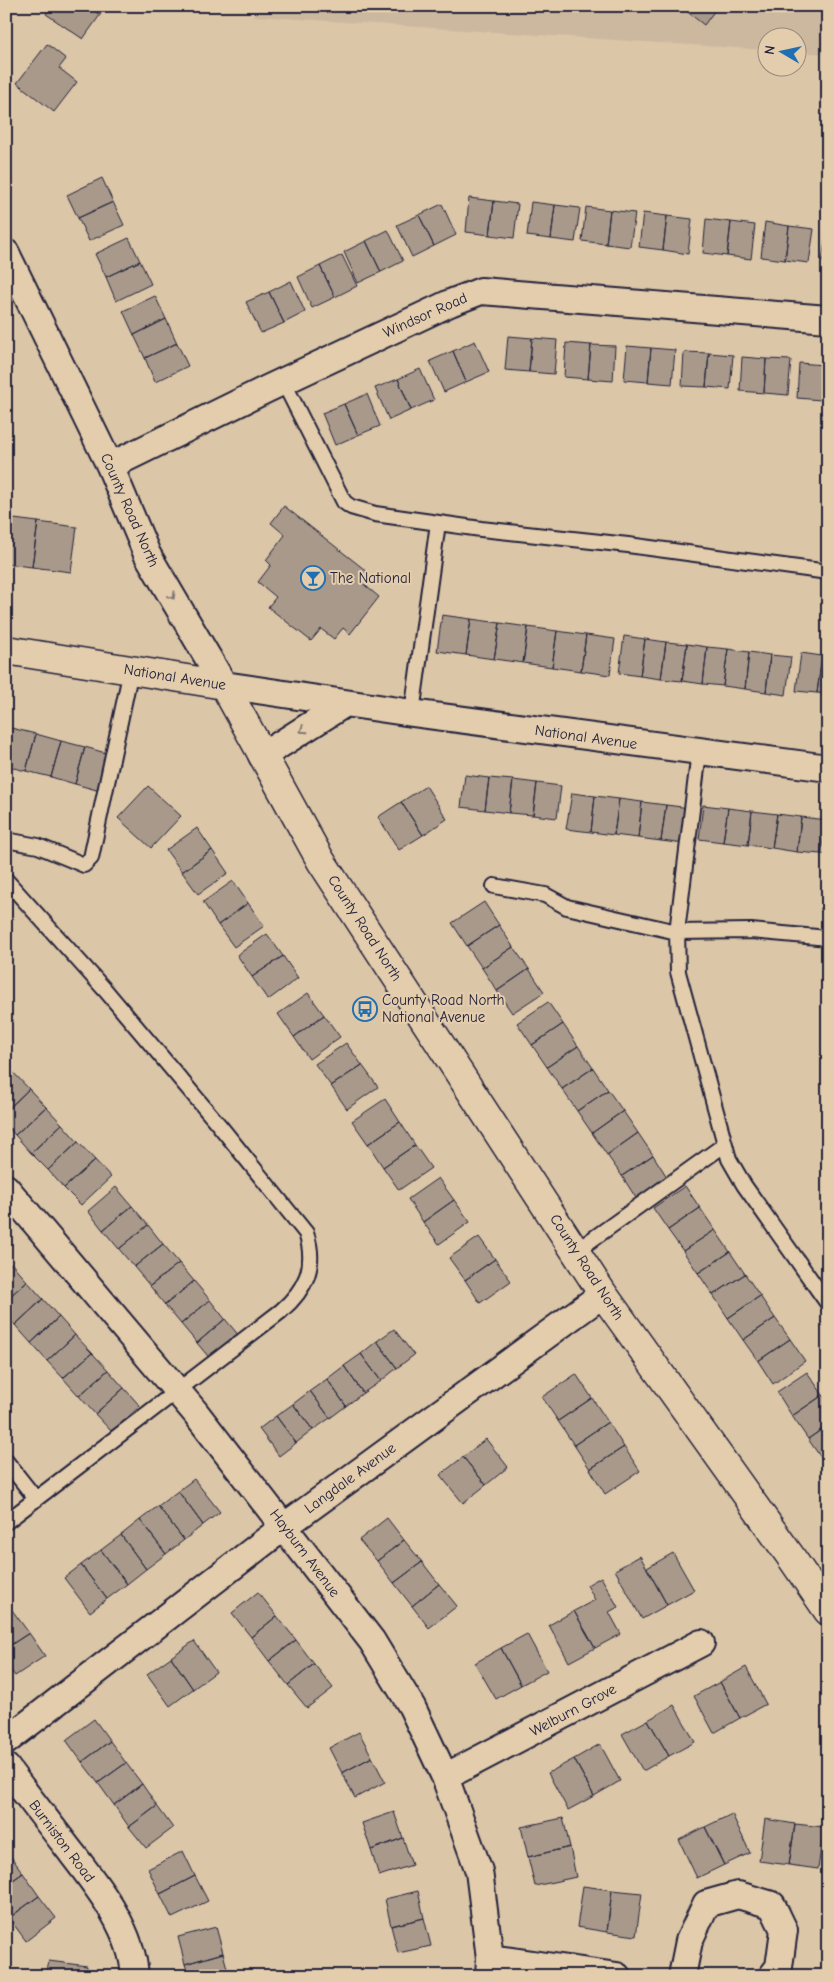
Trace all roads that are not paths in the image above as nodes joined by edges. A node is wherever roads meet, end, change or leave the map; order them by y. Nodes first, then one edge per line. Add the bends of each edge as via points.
1 (6, 253) edge
2 (828, 319) edge
3 (283, 381) junction
4 (110, 466) junction
5 (438, 523) junction
6 (828, 572) edge
7 (6, 650) edge
8 (131, 670) junction
9 (224, 685) junction
10 (344, 704) junction
11 (412, 713) junction
12 (699, 752) junction
13 (262, 756) junction
14 (828, 768) edge
15 (6, 840) edge
16 (6, 880) edge
17 (494, 886) dead end
18 (677, 932) junction
19 (828, 938) edge
20 (724, 1145) junction
21 (6, 1188) edge
22 (576, 1251) junction
23 (603, 1294) junction
24 (828, 1304) edge
25 (178, 1391) junction
26 (6, 1461) edge
27 (36, 1499) junction
28 (6, 1522) edge
29 (285, 1526) junction
30 (828, 1611) edge
31 (701, 1643) dead end
32 (6, 1741) edge
33 (6, 1767) edge
34 (445, 1778) junction
35 (490, 1967) edge
36 (135, 1976) edge
37 (617, 1976) edge
38 (682, 1976) edge
39 (772, 1976) edge

1 - 4 street, County Road North
2 - 3 street, Windsor Road via 481,291
3 - 4 street, Windsor Road
3 - 5 lane via 344,502 375,514
4 -> 9 street, County Road North via 147,554
5 - 6 lane
5 - 11 lane
7 - 8 street, National Avenue
8 - 9 street, National Avenue
8 - 15 lane via 91,858 84,865 38,846
9 - 10 street, National Avenue
9 - 13 street, County Road North
10 - 11 street, National Avenue
10 -> 13 street
11 - 12 street, National Avenue
12 - 14 street, National Avenue
12 - 18 lane
13 - 22 street, County Road North via 321,861
16 - 25 lane via 106,991 306,1233 310,1246 309,1263 305,1284 296,1297
17 - 18 lane via 544,895 567,907
18 - 19 lane via 751,931
18 - 20 lane via 678,972
20 - 22 lane
20 - 24 lane via 744,1185
21 - 25 street, Hayburn Avenue
22 - 23 street, County Road North
23 - 29 street, Langdale Avenue
23 - 30 street, County Road North
25 - 27 lane
25 - 29 street, Hayburn Avenue
26 - 27 lane
27 - 28 lane
29 - 32 street, Langdale Avenue
29 - 34 street, Hayburn Avenue via 372,1641 412,1707
31 - 34 street, Welburn Grove
33 - 36 street, Burniston Road via 100,1891 121,1926
34 - 35 street, Hayburn Avenue via 479,1871
35 - 37 street
38 - 39 street via 689,1941 706,1904 738,1895 772,1905 784,1930 779,1967

